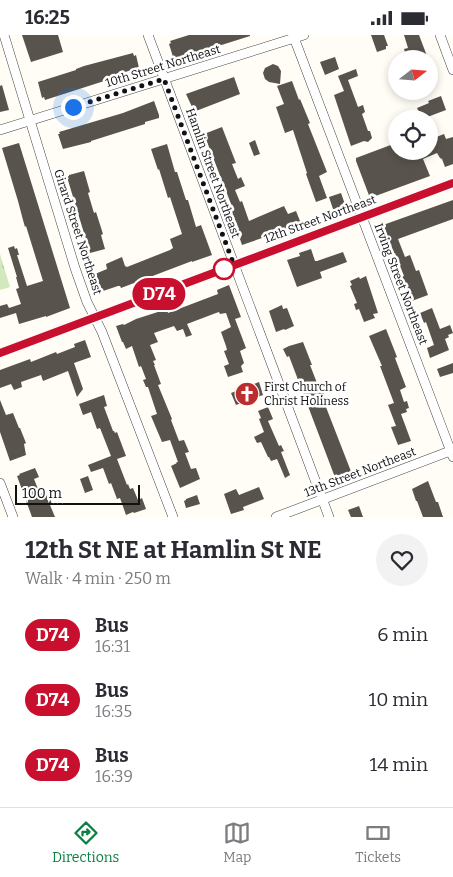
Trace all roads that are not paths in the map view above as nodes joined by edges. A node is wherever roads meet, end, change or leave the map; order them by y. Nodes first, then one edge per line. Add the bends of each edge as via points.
1 (4, 35) edge
2 (148, 35) edge
3 (304, 35) edge
4 (440, 35) edge
5 (294, 37) edge
6 (453, 70) edge
7 (164, 79) junction
8 (30, 120) junction
9 (0, 130) edge
10 (453, 183) edge
11 (362, 217) junction
12 (234, 265) junction
13 (94, 318) junction
14 (0, 353) edge
15 (452, 453) edge
16 (0, 483) edge
17 (322, 500) junction
18 (13, 517) edge
19 (173, 517) edge
20 (276, 517) edge
21 (329, 517) edge

1 - 8 street, Girard Street Northeast
2 - 7 street, Hamlin Street Northeast
3 - 5 street, 10th Street Northeast
4 - 6 street
5 - 7 street, 10th Street Northeast
5 - 11 street, Irving Street Northeast
7 - 8 street, 10th Street Northeast
7 - 12 street, Hamlin Street Northeast
8 - 9 street, 10th Street Northeast
8 - 13 street, Girard Street Northeast via 75,268
10 - 11 street, 12th Street Northeast
11 - 12 street, 12th Street Northeast
11 - 15 street, Irving Street Northeast
12 - 13 street, 12th Street Northeast
12 - 17 street, Hamlin Street Northeast
13 - 14 street, 12th Street Northeast
13 - 19 street, Girard Street Northeast
15 - 17 street, 13th Street Northeast
16 - 18 street
17 - 20 street, 13th Street Northeast
17 - 21 street, Hamlin Street Northeast

